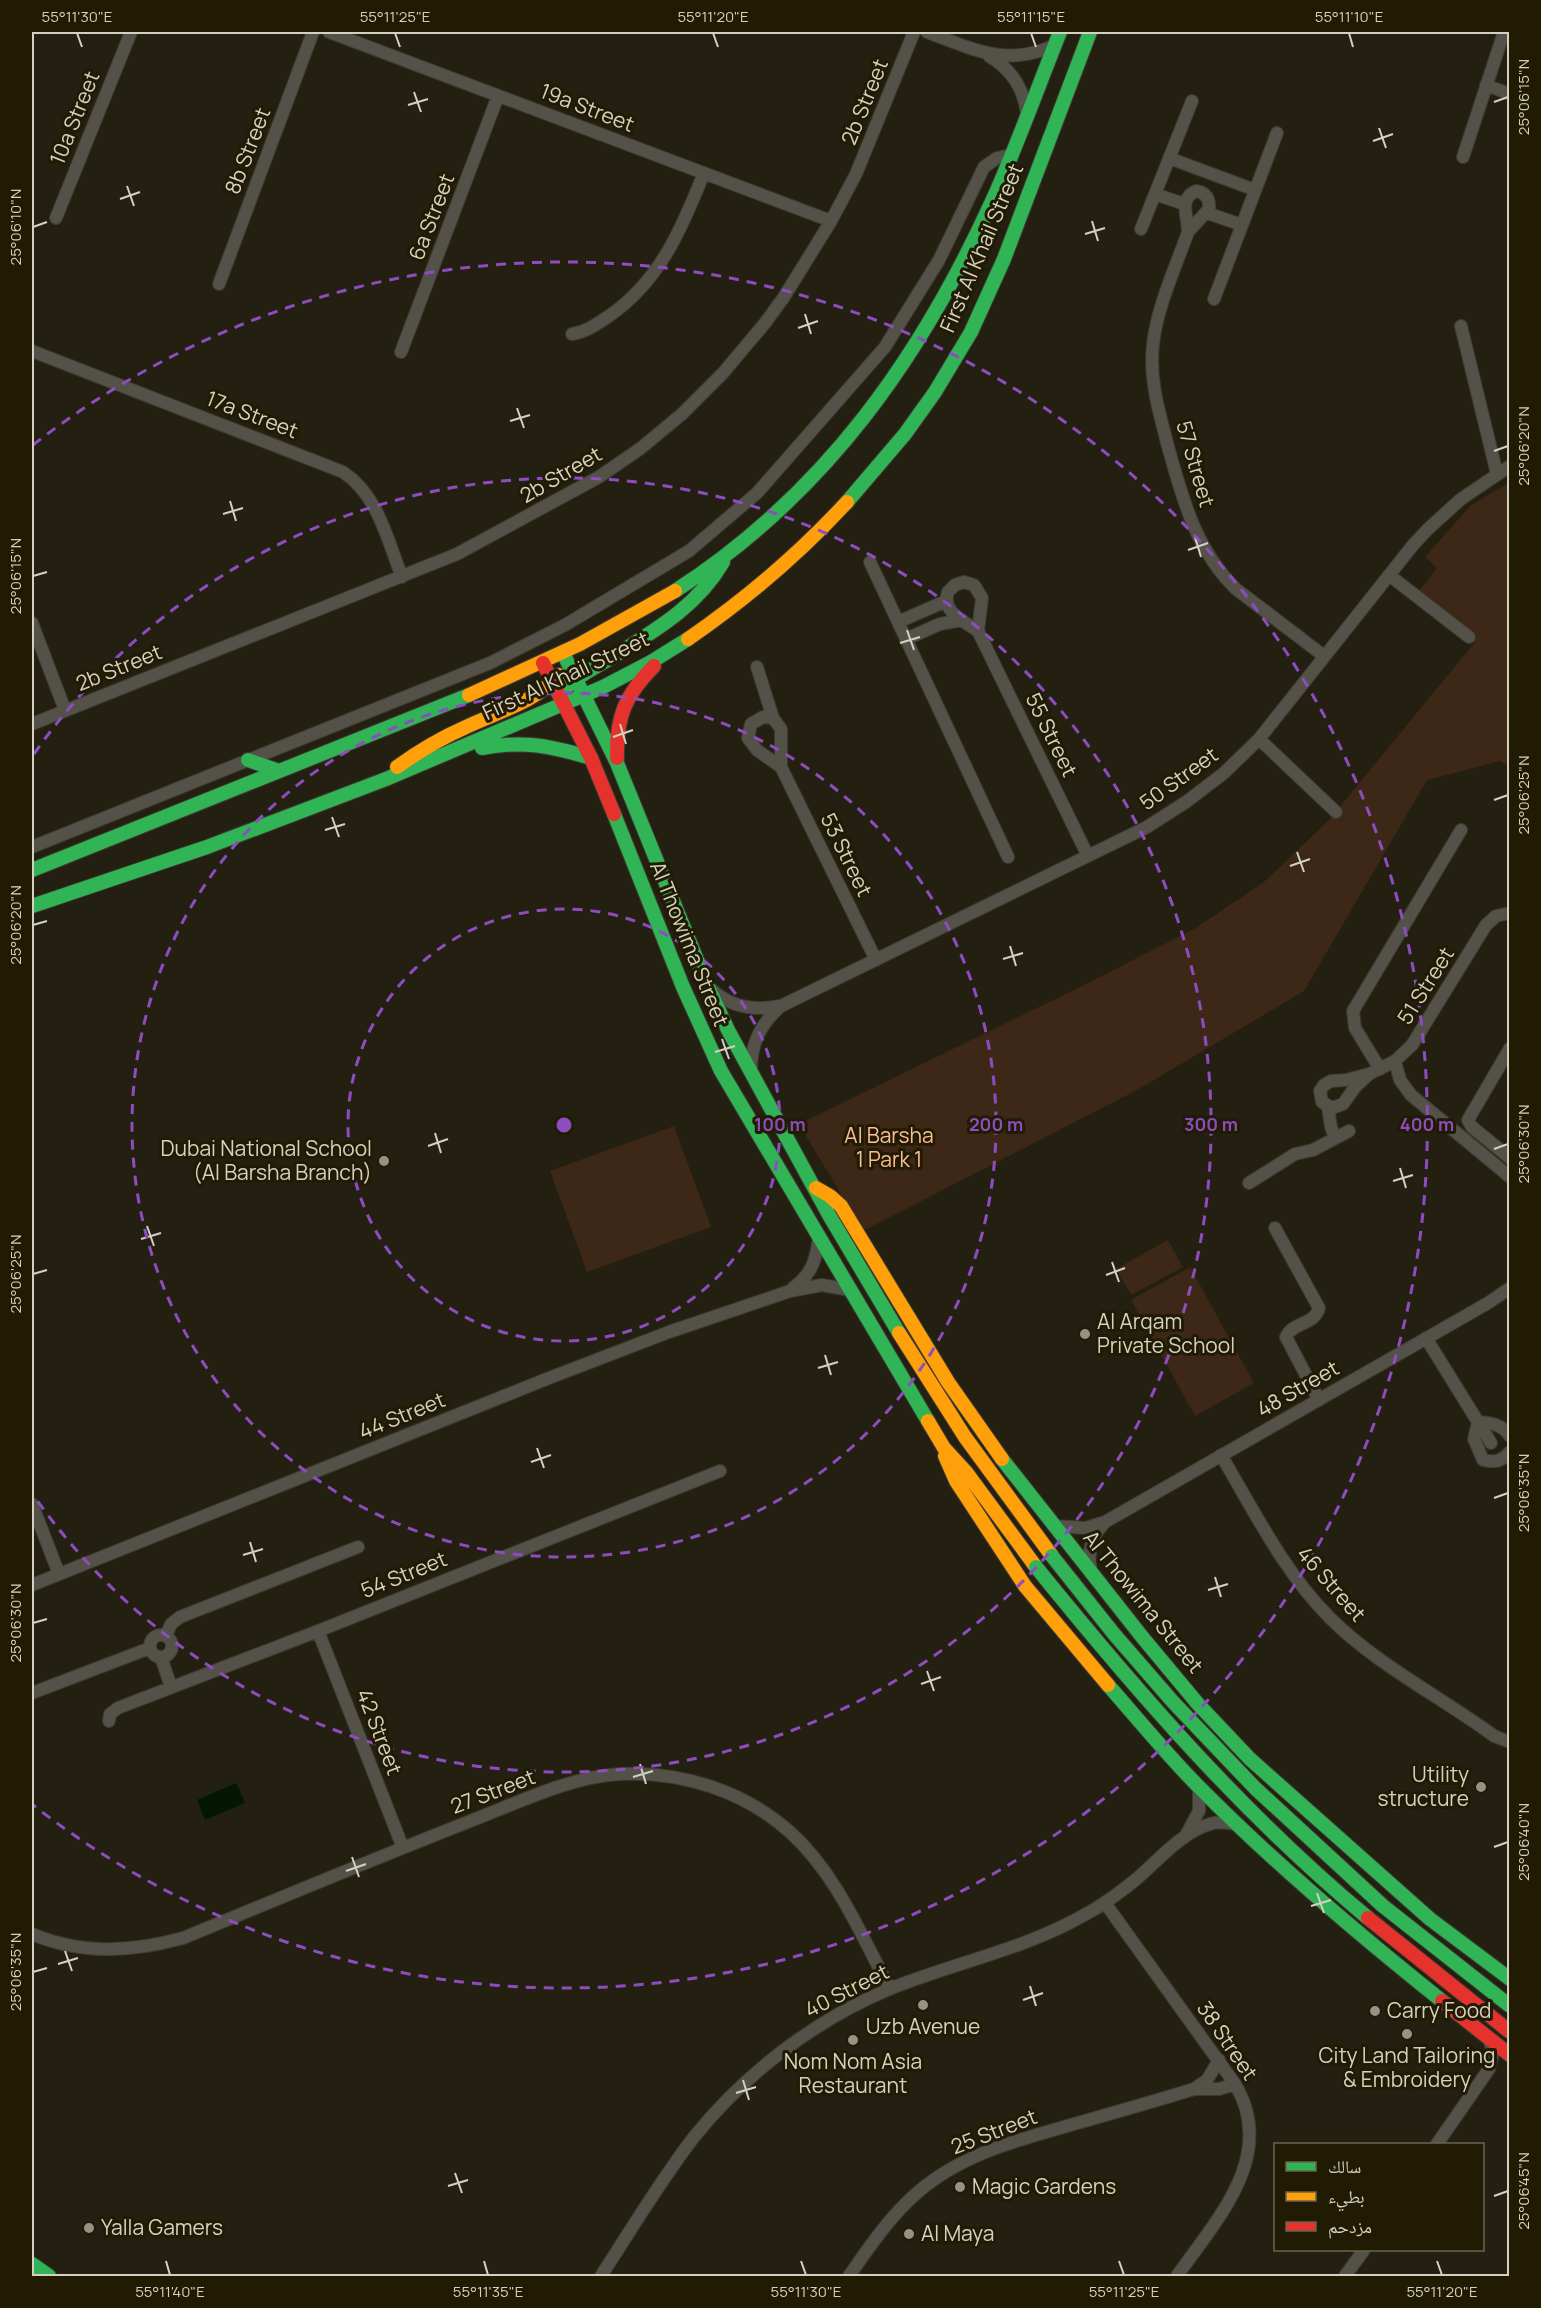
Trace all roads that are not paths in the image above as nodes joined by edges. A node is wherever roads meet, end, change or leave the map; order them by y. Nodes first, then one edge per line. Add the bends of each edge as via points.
1 (131, 32) edge
2 (313, 32) edge
3 (329, 32) edge
4 (914, 32) edge
5 (927, 32) edge
6 (1090, 32) edge
7 (1504, 32) edge
8 (1058, 38) edge
9 (985, 54) junction
10 (1486, 85) junction
11 (1509, 94) edge
12 (498, 96) junction
13 (1192, 101) dead end
14 (1027, 117) junction
15 (1277, 133) dead end
16 (1011, 155) junction
17 (1463, 157) dead end
18 (1169, 158) junction
19 (704, 173) junction
20 (1256, 190) junction
21 (1155, 194) junction
22 (1184, 204) junction
23 (1207, 213) junction
24 (56, 218) dead end
25 (831, 221) junction
26 (1242, 225) junction
27 (1141, 229) dead end
28 (1188, 232) junction
29 (219, 285) dead end
30 (1214, 299) dead end
31 (1461, 326) dead end
32 (572, 334) dead end
33 (32, 351) edge
34 (401, 352) dead end
35 (1509, 466) edge
36 (1497, 474) junction
37 (725, 557) junction
38 (870, 562) dead end
39 (1389, 575) junction
40 (402, 577) junction
41 (946, 601) junction
42 (962, 620) junction
43 (32, 622) edge
44 (898, 622) junction
45 (978, 631) junction
46 (1469, 637) dead end
47 (906, 639) junction
48 (674, 648) junction
49 (563, 653) junction
50 (1324, 656) junction
51 (543, 663) junction
52 (757, 667) dead end
53 (577, 678) junction
54 (553, 682) junction
55 (585, 695) junction
56 (565, 705) junction
57 (65, 710) junction
58 (773, 718) junction
59 (32, 724) edge
60 (1259, 739) junction
61 (591, 758) junction
62 (248, 760) junction
63 (425, 763) junction
64 (617, 763) junction
65 (781, 767) junction
66 (279, 771) junction
67 (382, 781) junction
68 (1336, 812) dead end
69 (1461, 830) dead end
70 (32, 847) edge
71 (1088, 856) junction
72 (1008, 857) dead end
73 (32, 870) edge
74 (32, 906) edge
75 (1509, 913) edge
76 (876, 960) junction
77 (708, 987) junction
78 (780, 1006) junction
79 (1509, 1048) edge
80 (1395, 1061) junction
81 (751, 1070) junction
82 (1374, 1072) junction
83 (1328, 1107) junction
84 (1349, 1131) dead end
85 (1335, 1138) junction
86 (1509, 1158) edge
87 (1509, 1177) edge
88 (1249, 1182) dead end
89 (816, 1188) junction
90 (1275, 1228) dead end
91 (819, 1235) junction
92 (1509, 1287) edge
93 (850, 1290) junction
94 (790, 1291) junction
95 (1426, 1338) junction
96 (1318, 1400) junction
97 (1478, 1422) junction
98 (1509, 1436) edge
99 (1491, 1443) dead end
100 (944, 1448) junction
101 (1509, 1452) edge
102 (1221, 1455) junction
103 (720, 1471) dead end
104 (32, 1504) edge
105 (1105, 1522) junction
106 (1055, 1526) junction
107 (358, 1547) dead end
108 (59, 1574) junction
109 (1092, 1574) junction
110 (32, 1585) edge
111 (318, 1631) junction
112 (166, 1636) junction
113 (150, 1648) junction
114 (165, 1656) junction
115 (175, 1686) junction
116 (32, 1693) edge
117 (109, 1721) dead end
118 (1509, 1742) edge
119 (1198, 1786) junction
120 (1237, 1824) junction
121 (1186, 1836) junction
122 (403, 1848) junction
123 (1392, 1888) junction
124 (1105, 1903) junction
125 (1430, 1919) junction
126 (1357, 1932) junction
127 (32, 1934) edge
128 (1397, 1965) junction
129 (1508, 1974) edge
130 (890, 1989) junction
131 (1509, 2006) edge
132 (1509, 2032) edge
133 (1489, 2038) junction
134 (1509, 2055) edge
135 (1219, 2060) junction
136 (1509, 2060) edge
137 (1489, 2068) junction
138 (1235, 2084) junction
139 (1194, 2090) junction
140 (1438, 2143) edge
141 (1363, 2251) edge
142 (32, 2265) edge
143 (49, 2277) edge
144 (601, 2277) edge
145 (849, 2277) edge
146 (1177, 2277) edge
147 (1345, 2277) edge

1 - 24 street, 10a Street
2 - 29 street, 8b Street
3 - 12 street, 19a Street
4 - 25 street, 2b Street via 867,150
5 - 9 street
6 - 48 street, First Al Khail Street via 995,280 974,327 945,376 875,469 812,538 743,598
7 - 10 street
8 - 9 street via 1021,56
8 - 14 street, First Al Khail Street
9 - 14 street via 1004,67 1018,85
10 - 11 street
10 - 17 street
12 - 19 street, 19a Street
12 - 34 street, 6a Street
13 - 18 street
14 - 16 street, First Al Khail Street
15 - 20 street
16 - 37 street, First Al Khail Street via 965,256 889,384 814,477
16 - 62 street via 984,167 939,260 879,355 778,472 713,533 680,557 507,655
18 - 20 street
18 - 21 street
19 - 25 street, 19a Street
19 - 32 street via 675,241 654,273 614,313 581,333
20 - 26 street
21 - 22 street
21 - 27 street
22 - 23 street via 1188,195 1200,191 1209,200
22 - 28 street
23 - 26 street
23 - 28 street
25 - 40 street, 2b Street via 752,340 662,432 577,489 490,537
26 - 30 street
28 - 50 street, 57 Street via 1155,330 1152,357 1155,398 1184,504 1201,543 1224,577
31 - 36 street
33 - 40 street, 17a Street via 353,478 370,496
35 - 36 street, 50 Street
36 - 39 street, 50 Street via 1444,514
37 - 49 street, First Al Khail Street via 644,611
37 - 53 street via 711,582 691,603
38 - 44 street
39 - 46 street
39 - 50 street, 50 Street
40 - 57 street, 2b Street
41 - 42 street via 949,610
41 - 44 street
41 - 45 street via 955,585 969,583 978,589 982,603
42 - 45 street
42 - 47 street via 940,624
43 - 57 street
44 - 47 street
45 - 71 street, 55 Street
47 - 72 street
48 - 55 street, First Al Khail Street
48 - 64 street via 637,682 628,696 619,716
49 - 51 street, First Al Khail Street
49 - 53 street, Al Thowima Street
49 - 54 street via 562,669
50 - 60 street, 50 Street
51 - 54 street, Al Thowima Street
51 - 66 street, First Al Khail Street
52 - 58 street
53 - 55 street, Al Thowima Street
53 - 56 street via 565,691
54 - 56 street, Al Thowima Street
54 - 67 street via 536,696 425,747
55 - 56 street, First Al Khail Street
55 - 64 street, Al Thowima Street
56 - 61 street, Al Thowima Street
56 - 63 street, First Al Khail Street
57 - 59 street, 2b Street
58 - 65 street via 782,729
58 - 65 street via 755,721 748,738 757,750
60 - 68 street
60 - 71 street, 50 Street via 1186,802 1147,827
61 - 63 street via 521,741
61 - 91 street, Al Thowima Street via 707,1044
62 - 66 street
62 - 70 street
63 - 67 street, First Al Khail Street
64 - 77 street, Al Thowima Street
65 - 76 street, 53 Street
66 - 73 street, First Al Khail Street
67 - 74 street, First Al Khail Street via 230,839
69 - 82 street via 1353,1011 1355,1028
71 - 76 street, 50 Street
75 - 80 street, 51 Street via 1496,916 1486,925 1419,1035
76 - 78 street, 50 Street
77 - 78 street, 50 Street via 742,1006
77 - 81 street, Al Thowima Street
78 - 81 street, 50 Street via 758,1034
79 - 86 street via 1468,1120
80 - 82 street, 51 Street
80 - 87 street via 1407,1091
81 - 89 street, Al Thowima Street
82 - 83 street via 1356,1086 1343,1104
82 - 83 street via 1324,1085 1320,1095
83 - 85 street
84 - 85 street
85 - 88 street via 1295,1155
89 - 106 street, Al Thowima Street via 841,1206 968,1412
89 - 131 street, Al Thowima Street, bridge via 945,1408 1114,1634 1255,1788 1383,1906
90 - 96 street via 1319,1308 1314,1318 1290,1330 1286,1337
91 - 93 street, Al Thowima Street
91 - 94 street, 44 Street via 812,1269
92 - 95 street, 48 Street
93 - 94 street, 44 Street via 822,1285
93 - 100 street, Al Thowima Street
94 - 108 street, 44 Street via 549,1378
95 - 96 street, 48 Street
95 - 97 street
96 - 102 street, 48 Street
97 - 98 street via 1505,1428
97 - 99 street
97 - 101 street via 1474,1439 1483,1460 1504,1459
100 - 119 street, Al Thowima Street via 956,1481 1025,1586 1089,1665
100 - 132 street, Al Thowima Street, bridge via 1100,1647 1239,1799 1368,1918
102 - 105 street, 48 Street
102 - 118 street, 46 Street via 1282,1558 1330,1618 1360,1645 1494,1736
103 - 111 street, 54 Street
104 - 108 street
105 - 106 street, 48 Street via 1086,1528
105 - 109 street via 1091,1546
106 - 109 street, Al Thowima Street
107 - 112 street via 176,1618
108 - 110 street, 44 Street
109 - 123 street, Al Thowima Street via 1205,1712 1250,1759
111 - 115 street, 54 Street
111 - 122 street, 42 Street
112 - 113 street via 154,1637
112 - 114 street via 172,1644
113 - 114 street via 154,1655
113 - 116 street
114 - 115 street
115 - 117 street, 54 Street via 115,1709
119 - 120 street, Al Thowima Street
119 - 121 street, 40 Street via 1199,1811
120 - 121 street, 40 Street via 1209,1824
120 - 126 street, Al Thowima Street
121 - 124 street, 40 Street
122 - 127 street, 27 Street via 183,1938 150,1947 80,1948
122 - 130 street, 27 Street via 586,1779 652,1774 713,1787 766,1814 809,1850 839,1893
123 - 125 street, Al Thowima Street
123 - 126 street via 1395,1910 1389,1922 1376,1930
124 - 130 street, 40 Street via 1051,1932
124 - 135 street, 38 Street
125 - 128 street via 1412,1922 1399,1930 1395,1945
125 - 129 street, Al Thowima Street
126 - 128 street, Al Thowima Street
128 - 133 street, Al Thowima Street
130 - 144 street, 40 Street via 801,2037 734,2093 676,2161
133 - 134 street, Al Thowima Street
133 - 137 street via 1493,2053
135 - 138 street, 38 Street
135 - 139 street via 1207,2080
136 - 137 street
137 - 140 street
138 - 139 street, 25 Street
138 - 146 street, 38 Street via 1249,2128 1244,2174
139 - 145 street, 25 Street via 1007,2143 961,2162 905,2203
141 - 147 street
142 - 143 street

